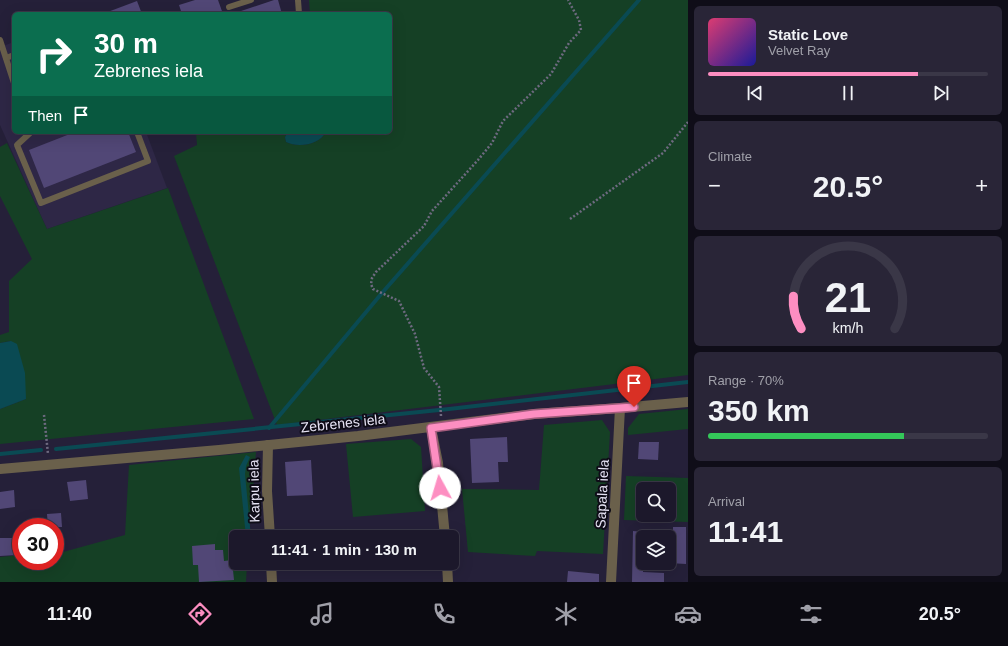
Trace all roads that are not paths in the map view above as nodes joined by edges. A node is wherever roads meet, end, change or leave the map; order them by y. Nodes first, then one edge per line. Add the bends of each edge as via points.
1 (251, 0) edge
2 (298, 0) edge
3 (229, 7) dead end
4 (299, 12) edge
5 (0, 40) edge
6 (12, 56) edge
7 (6, 58) junction
8 (12, 77) edge
9 (30, 134) edge
10 (138, 134) edge
11 (688, 402) edge
12 (620, 408) junction
13 (431, 428) junction
14 (268, 445) junction
15 (0, 469) edge
16 (270, 530) edge
17 (444, 530) edge
18 (271, 570) edge
19 (447, 570) edge
20 (272, 582) edge
21 (448, 582) edge
22 (611, 582) edge

1 - 3 lane
2 - 4 lane
5 - 7 lane
6 - 7 lane
7 - 8 lane
9 - 10 lane via 17,145 41,203 148,161
11 - 12 street, Zebrenes iela
12 - 13 street, Zebrenes iela via 534,414
12 - 22 street, Sapala iela
13 - 14 street, Zebrenes iela
13 - 17 street via 438,463
14 - 15 street, Zebrenes iela
14 - 16 street, Karpu iela
18 - 20 street
19 - 21 street

